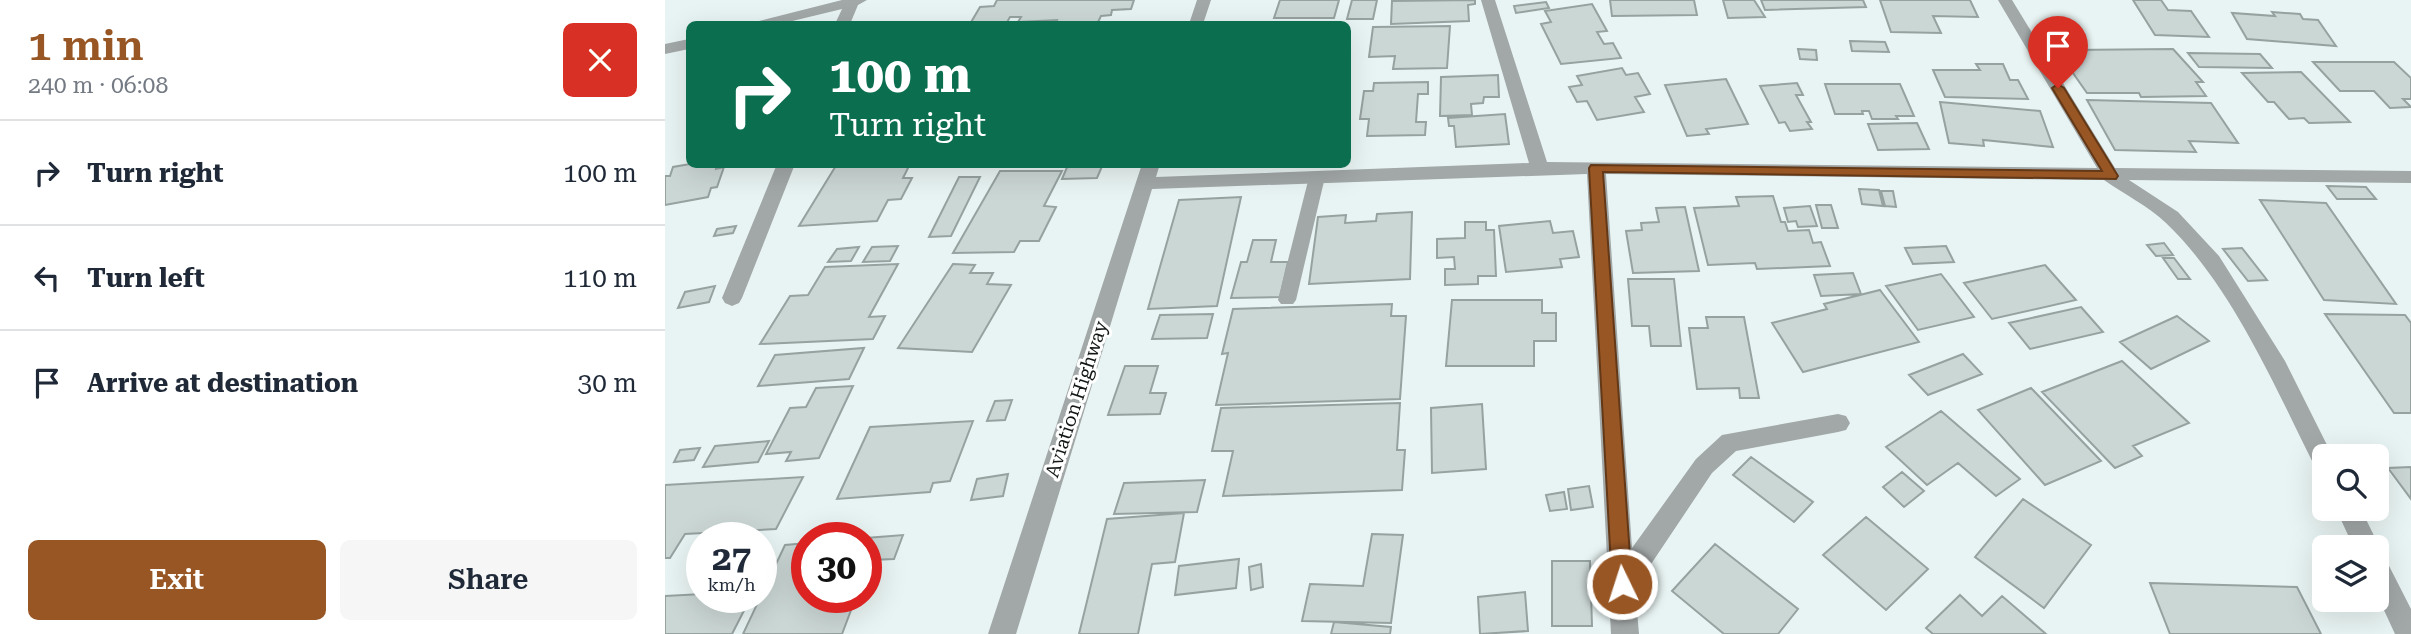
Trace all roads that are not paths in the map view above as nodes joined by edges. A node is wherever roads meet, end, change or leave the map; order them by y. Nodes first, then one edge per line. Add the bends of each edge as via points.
1 (1204, 0) edge
2 (1488, 0) edge
3 (2005, 0) edge
4 (855, 1) edge
5 (776, 21) edge
6 (845, 21) edge
7 (1197, 21) edge
8 (686, 45) edge
9 (665, 49) edge
10 (784, 168) edge
11 (1540, 168) junction
12 (1596, 168) junction
13 (1148, 174) edge
14 (2111, 176) junction
15 (1317, 177) junction
16 (2411, 177) edge
17 (732, 298) dead end
18 (1287, 300) dead end
19 (1838, 423) dead end
20 (2315, 444) edge
21 (1622, 584) junction
22 (2389, 593) edge
23 (1002, 634) edge
24 (1625, 634) edge
25 (2409, 634) edge

1 - 7 street
2 - 11 street
3 - 14 street
4 - 5 street
4 - 6 street
8 - 9 street
10 - 17 street
11 - 12 street
11 - 15 street
12 - 14 street
12 - 21 street
13 - 15 street
13 - 23 street, Aviation Highway
14 - 16 street
14 - 20 street via 2171,217 2212,261 2277,367
15 - 18 lane
19 - 21 street via 1730,442 1704,466
21 - 24 street
22 - 25 street

